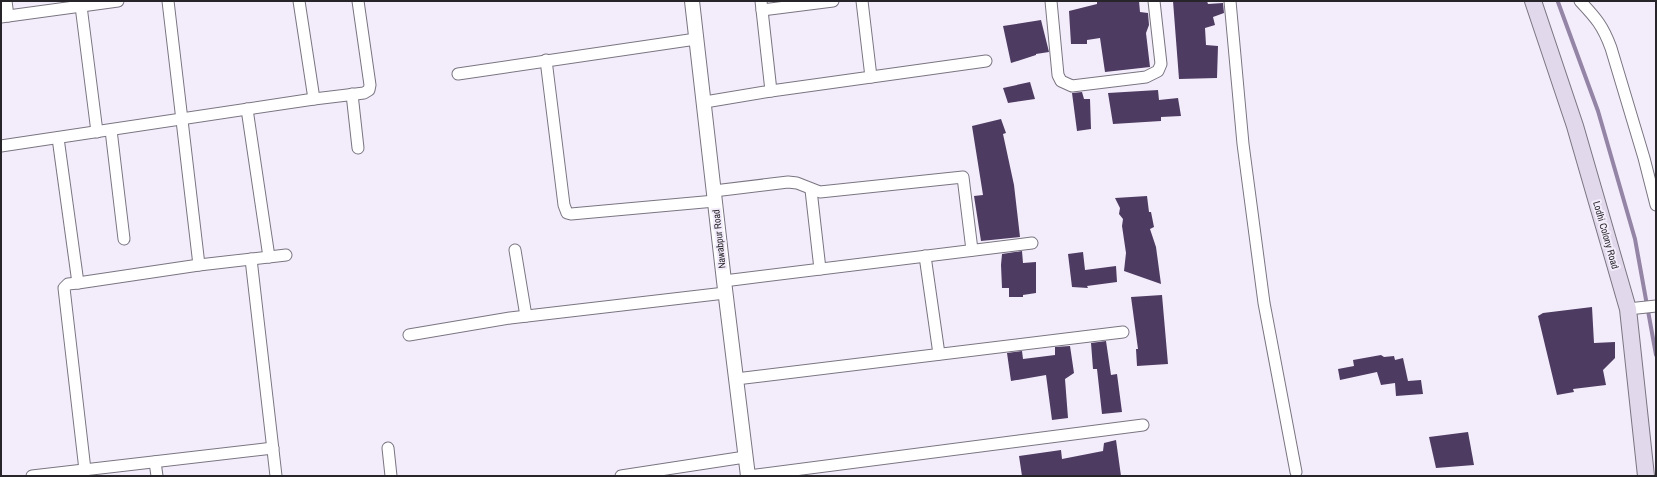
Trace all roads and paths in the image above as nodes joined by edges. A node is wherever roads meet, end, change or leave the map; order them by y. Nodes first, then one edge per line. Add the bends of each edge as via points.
1 (6, 1) edge
2 (118, 1) edge
3 (168, 1) edge
4 (299, 1) edge
5 (358, 1) edge
6 (692, 1) edge
7 (834, 1) edge
8 (862, 1) edge
9 (1051, 1) edge
10 (1154, 1) edge
11 (1230, 1) edge
12 (1533, 1) edge
13 (1580, 1) edge
14 (98, 2) edge
15 (762, 5) edge
16 (81, 6) junction
17 (5, 17) edge
18 (696, 39) junction
19 (546, 60) junction
20 (986, 61) dead end
21 (458, 74) dead end
22 (871, 77) junction
23 (771, 91) junction
24 (352, 94) junction
25 (314, 99) junction
26 (705, 102) junction
27 (247, 109) junction
28 (183, 119) junction
29 (111, 130) junction
30 (97, 132) junction
31 (58, 138) junction
32 (1, 146) edge
33 (358, 148) dead end
34 (811, 190) junction
35 (714, 196) junction
36 (1656, 205) edge
37 (124, 239) dead end
38 (1032, 243) dead end
39 (515, 250) dead end
40 (972, 250) junction
41 (286, 255) dead end
42 (924, 256) junction
43 (269, 257) junction
44 (251, 259) junction
45 (199, 265) junction
46 (820, 269) junction
47 (78, 283) junction
48 (724, 287) junction
49 (1656, 306) edge
50 (1633, 308) junction
51 (526, 316) junction
52 (1123, 332) dead end
53 (409, 335) dead end
54 (939, 354) junction
55 (736, 379) junction
56 (1143, 425) dead end
57 (273, 448) junction
58 (388, 448) dead end
59 (745, 457) junction
60 (156, 462) junction
61 (85, 470) junction
62 (1296, 472) dead end
63 (32, 476) edge
64 (157, 476) edge
65 (276, 476) edge
66 (391, 476) edge
67 (621, 476) edge
68 (748, 476) edge
69 (1646, 476) edge

1 - 17 street
2 - 14 street
3 - 28 street
4 - 25 street
5 - 24 street via 370,85 369,90 364,93
6 - 18 street, Nawabpur Road
7 - 15 street
8 - 22 street
9 - 10 street via 1058,75 1061,81 1072,86 1146,76 1158,71 1161,64
11 - 62 street via 1243,144 1264,303
12 - 50 main road, Lodhi Colony Road
13 - 36 street via 1604,30 1611,48
14 - 16 street
15 - 23 street
16 - 17 street
16 - 30 street
18 - 19 street
18 - 26 street, Nawabpur Road
19 - 21 street
19 - 35 street via 567,213
20 - 22 street
22 - 23 street
23 - 26 street
24 - 25 street
24 - 33 street
25 - 27 street
26 - 35 street, Nawabpur Road
27 - 28 street
27 - 43 street
28 - 29 street
28 - 45 street
29 - 30 street
29 - 37 street
30 - 31 street
31 - 32 street
31 - 47 street
34 - 35 street via 797,183 788,182
34 - 40 street via 820,192 963,177
34 - 46 street
35 - 48 street, Nawabpur Road
38 - 40 street
39 - 51 street
40 - 42 street
41 - 43 street
42 - 46 street
42 - 54 street
43 - 44 street
44 - 45 street
44 - 57 street
45 - 47 street
46 - 48 street
47 - 61 street via 68,284 64,288
48 - 51 street
48 - 55 street, Nawabpur Road
49 - 50 street
50 - 69 main road, Lodhi Colony Road
51 - 53 street
52 - 54 street
54 - 55 street
55 - 59 street, Nawabpur Road
56 - 68 street
57 - 60 street
57 - 65 street
58 - 66 street
59 - 67 street
59 - 68 street, Nawabpur Road
60 - 61 street
60 - 64 street
61 - 63 street

